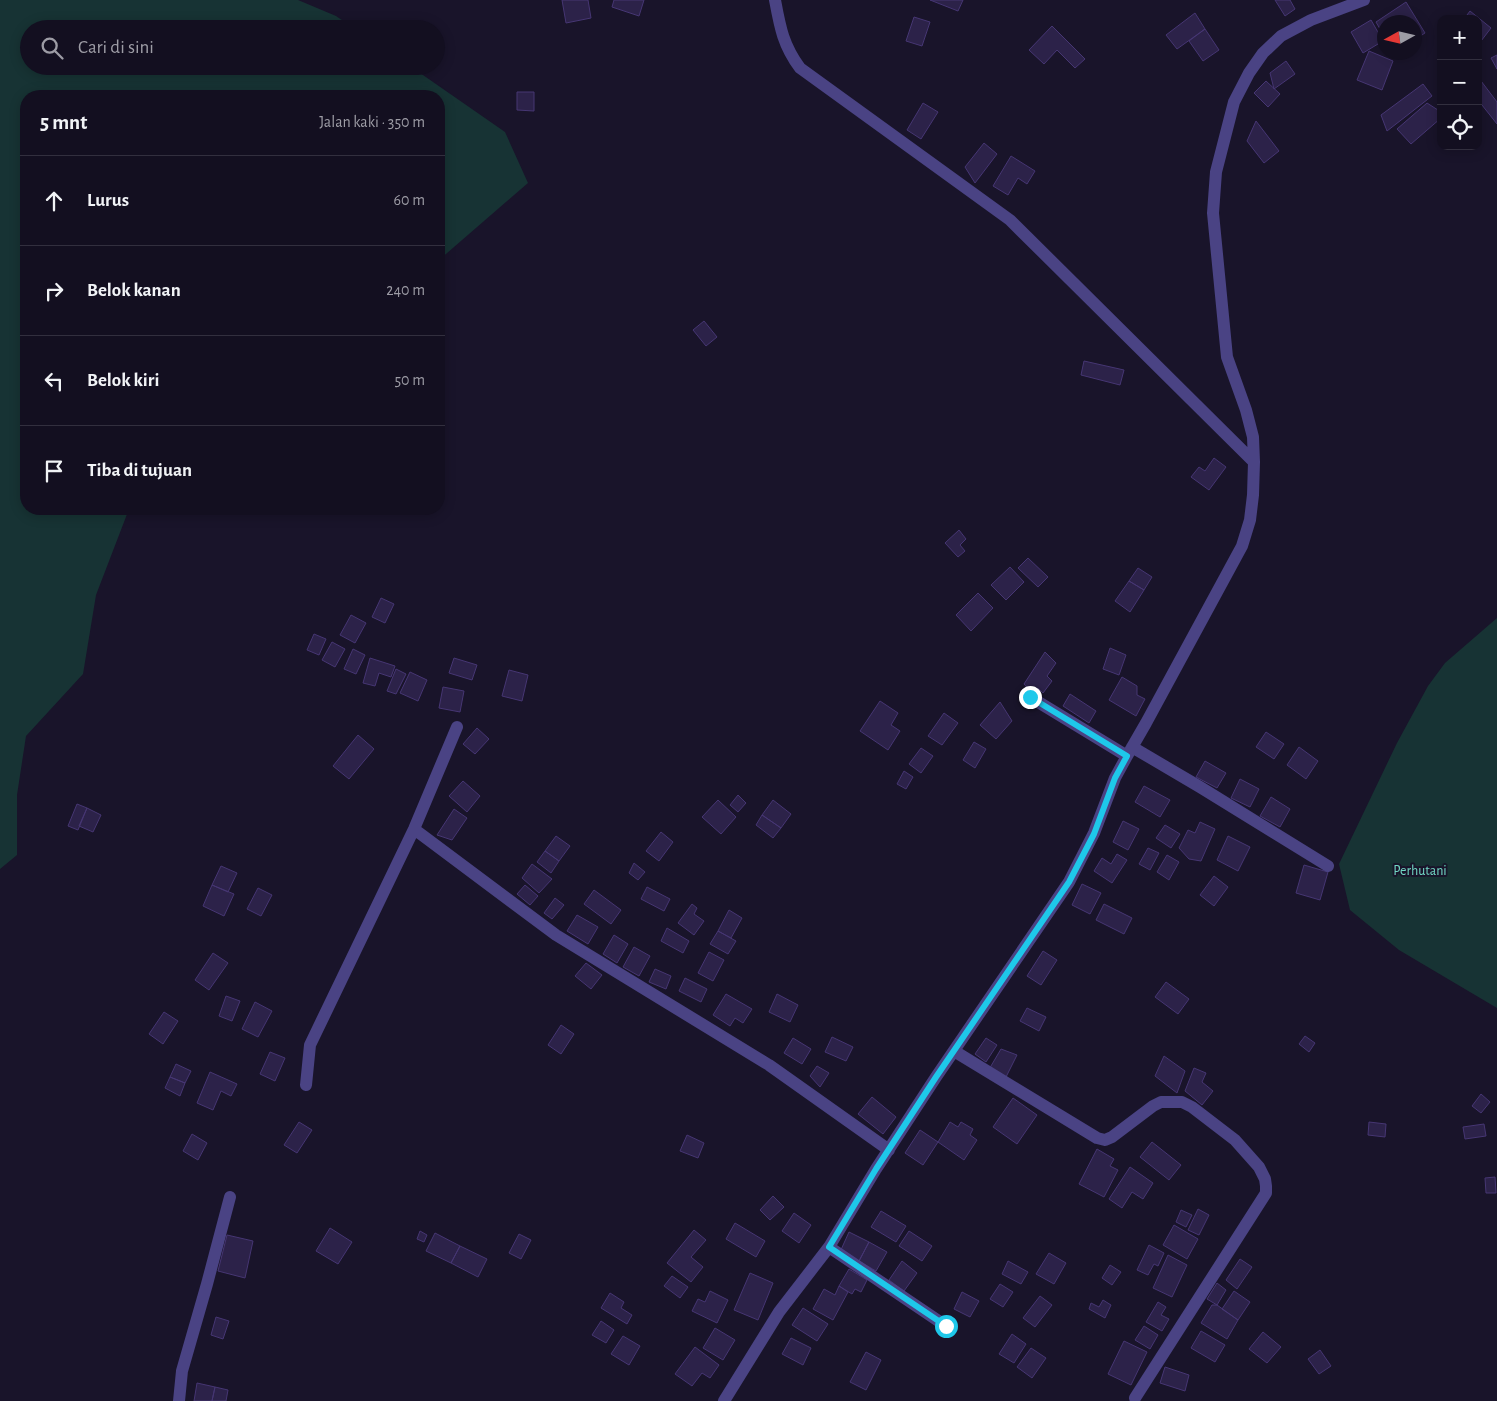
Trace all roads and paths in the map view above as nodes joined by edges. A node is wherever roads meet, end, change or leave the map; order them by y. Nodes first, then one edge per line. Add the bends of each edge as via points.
1 (774, 0) edge
2 (1364, 0) edge
3 (1254, 462) junction
4 (1030, 697) dead end
5 (458, 727) dead end
6 (1129, 751) junction
7 (414, 829) junction
8 (1328, 866) dead end
9 (954, 1052) junction
10 (306, 1085) dead end
11 (888, 1150) junction
12 (230, 1197) dead end
13 (829, 1247) junction
14 (946, 1326) dead end
15 (1135, 1398) dead end
16 (728, 1400) edge
17 (179, 1401) edge

1 - 3 street via 781,32 790,55 800,68 1010,220
2 - 3 street via 1303,24 1281,36 1263,53 1234,102 1216,172 1213,213 1227,357 1253,437
3 - 6 street via 1250,520 1242,546
4 - 6 street
5 - 7 street
6 - 8 street via 1200,786
6 - 9 street via 1094,834 1069,882
7 - 10 street via 310,1045
7 - 11 street via 556,935 769,1065
9 - 11 street
9 - 15 street via 1105,1140 1153,1106 1162,1102 1182,1102 1235,1140 1259,1167 1266,1193
11 - 13 street
12 - 17 street via 182,1371
13 - 14 street
13 - 16 street via 779,1312

